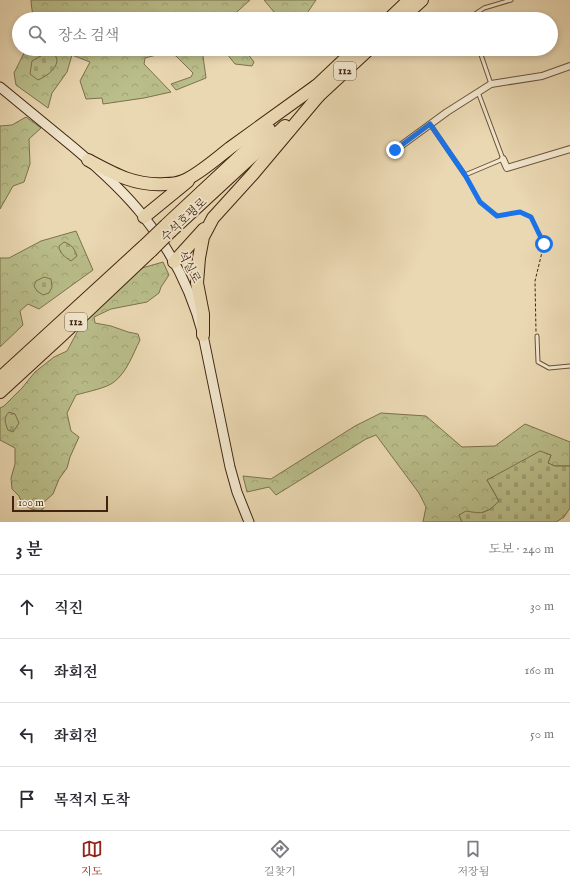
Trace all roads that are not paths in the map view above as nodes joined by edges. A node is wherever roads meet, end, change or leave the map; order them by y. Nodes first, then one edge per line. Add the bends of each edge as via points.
1 (409, 0) edge
2 (422, 0) edge
3 (512, 0) edge
4 (396, 12) edge
5 (409, 12) edge
6 (478, 12) edge
7 (350, 56) edge
8 (359, 56) edge
9 (481, 56) edge
10 (570, 66) edge
11 (491, 84) junction
12 (0, 87) edge
13 (319, 89) junction
14 (478, 92) junction
15 (430, 124) junction
16 (570, 149) edge
17 (395, 150) dead end
18 (503, 159) junction
19 (88, 160) junction
20 (194, 174) junction
21 (144, 217) junction
22 (213, 218) junction
23 (148, 248) junction
24 (174, 262) junction
25 (204, 335) junction
26 (537, 336) road end
27 (570, 366) edge
28 (0, 378) edge
29 (0, 392) edge
30 (249, 522) edge

1 - 4 highway
2 - 5 highway
3 - 6 lane
7 - 13 highway, 수석호평로 / 112
8 - 13 highway, 수석호평로 / 112
9 - 11 lane
10 - 11 street via 542,76
11 - 14 street
12 - 19 street, 석실로
13 - 20 highway
13 - 22 highway via 254,174
13 - 23 highway, 수석호평로 / 112, bridge
14 - 15 street
14 - 18 lane
15 - 17 street
15 - 18 lane via 465,175
16 - 18 street via 507,168
19 - 20 highway via 140,183 166,184 183,181
19 - 21 street, 석실로
20 - 21 highway
21 - 24 street, 석실로
22 - 24 highway
22 - 25 highway via 203,237 198,258 197,282
23 - 28 highway, 수석호평로 / 112
23 - 29 highway, 수석호평로 / 112 via 61,336
24 - 25 street, 석실로 via 192,299
25 - 30 street, 석실로 via 230,467
26 - 27 lane via 538,362 549,368

